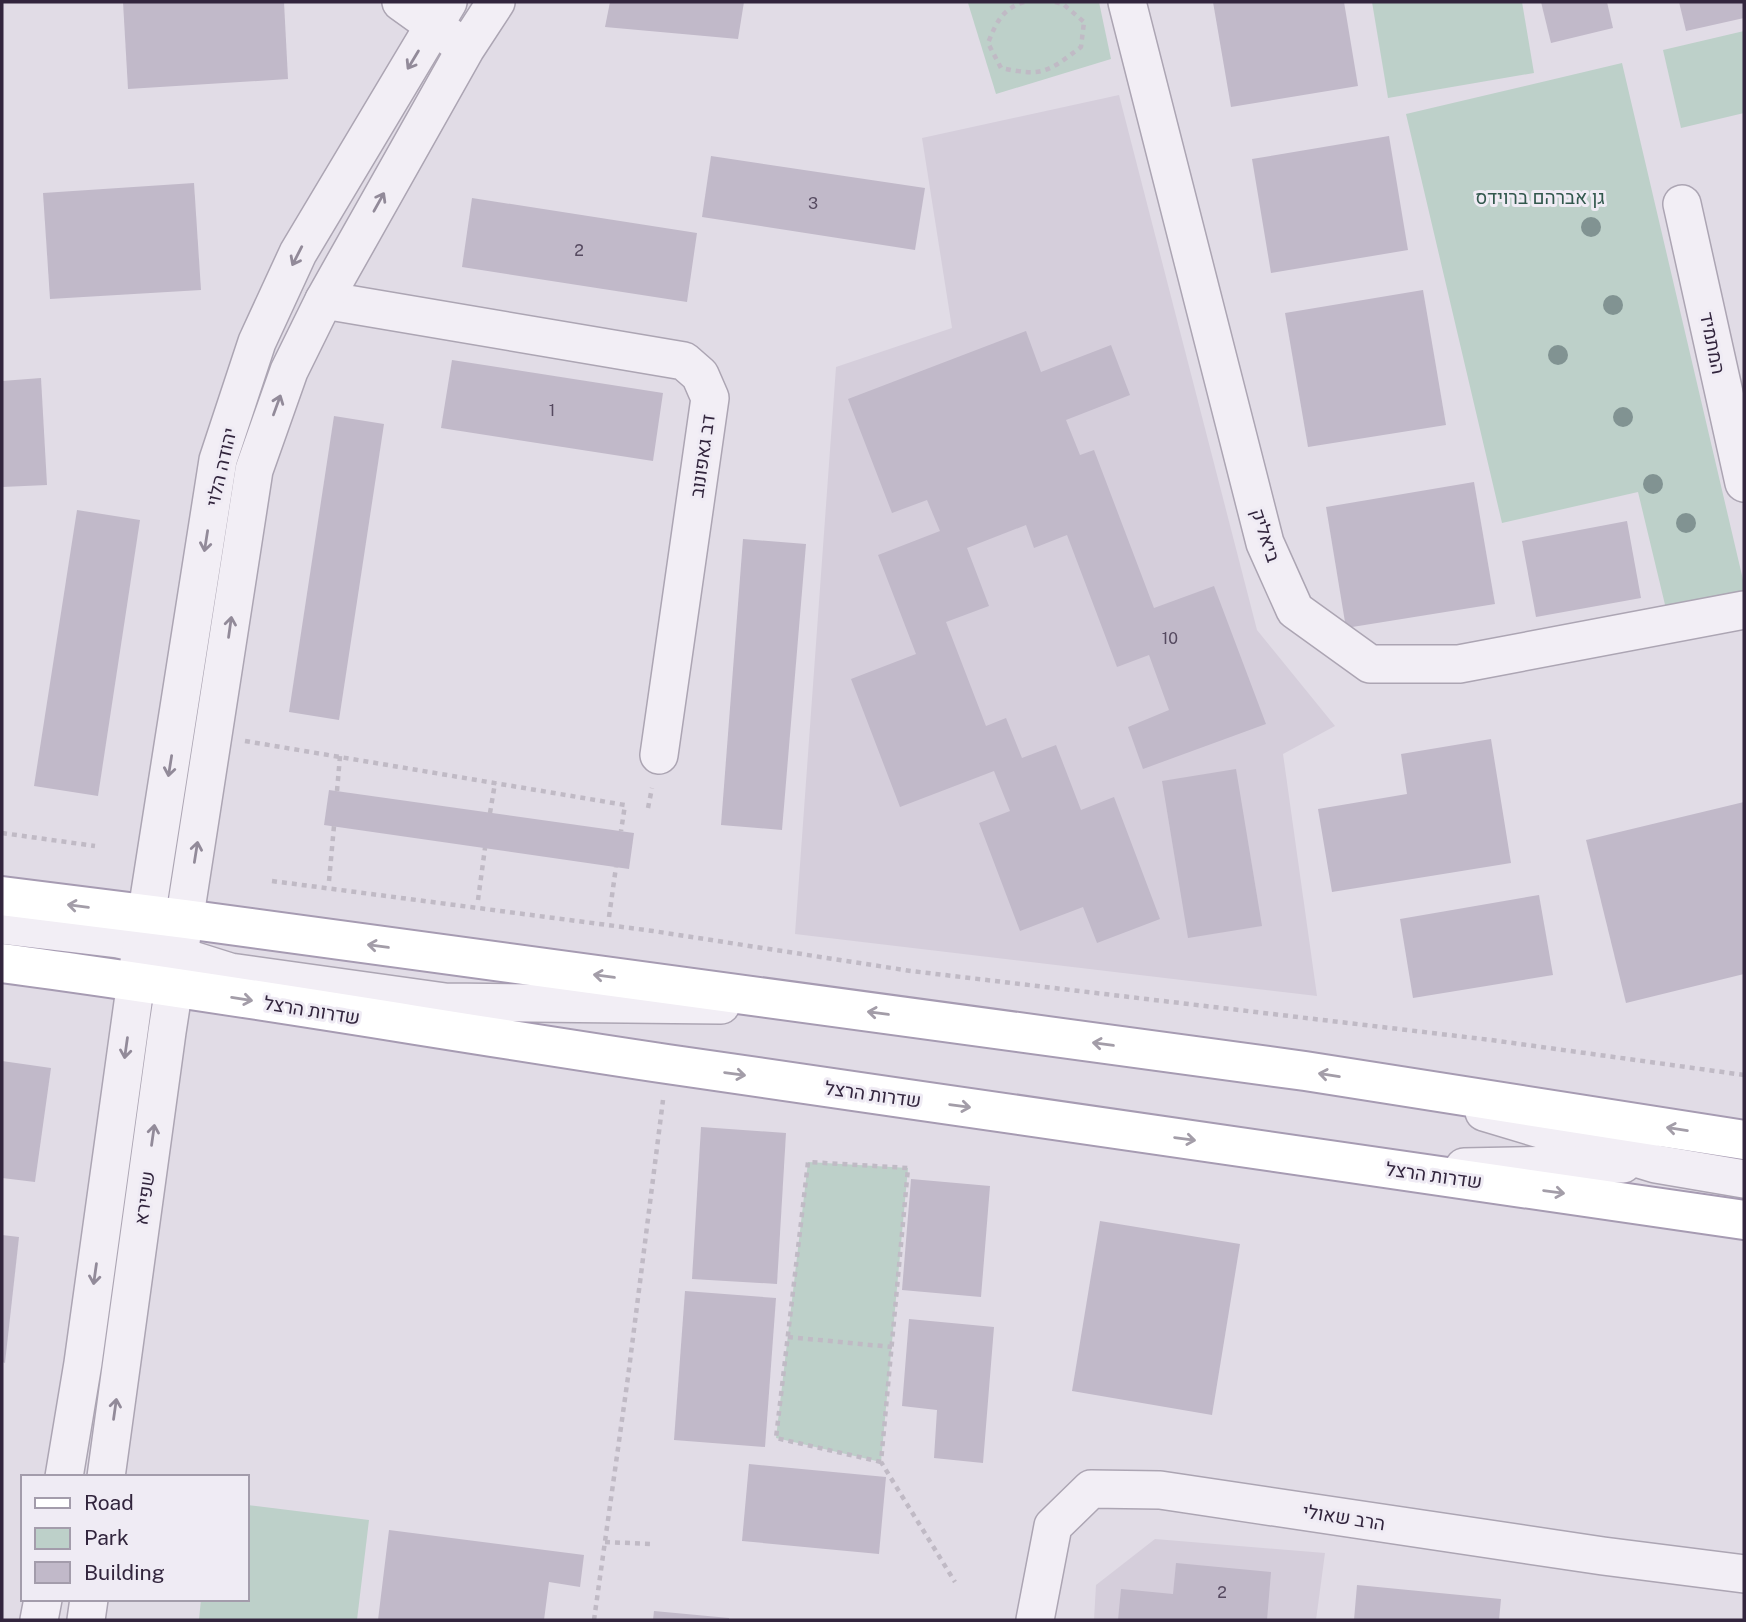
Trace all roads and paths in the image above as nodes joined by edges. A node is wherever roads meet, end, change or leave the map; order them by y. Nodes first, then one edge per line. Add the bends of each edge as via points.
1 (401, 2) edge
2 (496, 2) edge
3 (1024, 2) edge
4 (1055, 2) edge
5 (1127, 2) edge
6 (441, 14) edge
7 (466, 48) junction
8 (1682, 204) dead end
9 (324, 300) junction
10 (1744, 483) edge
11 (1744, 610) edge
12 (214, 735) junction
13 (659, 755) dead end
14 (340, 756) junction
15 (495, 782) junction
16 (337, 791) dead end
17 (490, 813) dead end
18 (334, 826) dead end
19 (621, 831) dead end
20 (2, 833) edge
21 (95, 846) dead end
22 (485, 848) dead end
23 (616, 867) dead end
24 (272, 881) dead end
25 (329, 881) dead end
26 (2, 896) edge
27 (478, 900) dead end
28 (609, 917) dead end
29 (185, 919) junction
30 (2, 925) edge
31 (141, 947) junction
32 (2, 963) edge
33 (177, 973) junction
34 (445, 1002) junction
35 (817, 1005) junction
36 (667, 1064) junction
37 (1744, 1075) edge
38 (1396, 1085) junction
39 (1744, 1140) edge
40 (1656, 1164) junction
41 (1390, 1168) junction
42 (1744, 1179) edge
43 (1744, 1220) edge
44 (788, 1337) junction
45 (892, 1347) junction
46 (881, 1462) junction
47 (64, 1475) edge
48 (106, 1475) edge
49 (605, 1542) junction
50 (651, 1544) dead end
51 (1744, 1574) edge
52 (955, 1582) dead end
53 (43, 1601) edge
54 (89, 1601) edge
55 (39, 1620) edge
56 (86, 1620) edge
57 (594, 1620) edge
58 (1035, 1620) edge

1 - 6 street
2 - 7 street, יהודה הלוי
3 - 4 path via 997,19 988,43 1001,68 1025,73 1050,71 1081,47 1084,22
5 - 11 street, ביאליק via 1265,543 1295,610 1370,664 1460,664
6 - 7 street
6 -> 31 street, יהודה הלוי via 298,253 257,342 218,460
9 -> 7 street, יהודה הלוי
8 - 10 street, המתמיד
12 -> 9 street, יהודה הלוי via 254,470 289,371
9 - 13 street, דב גאפונוב via 684,361 700,375 710,398
12 - 14 path
29 -> 12 street, יהודה הלוי
14 - 15 path
14 - 16 path
15 - 17 path
15 - 19 path via 625,805
18 - 25 path
20 - 21 path
22 - 27 path
23 - 28 path
24 - 37 path via 653,931 911,971
31 -> 26 main road, שדרות הרצל
29 - 31 main road, שדרות הרצל
29 - 33 street, שפירא
35 -> 29 main road, שדרות הרצל
30 - 31 street
31 - 32 main road, שדרות הרצל
31 - 33 main road, שדרות הרצל
31 -> 47 street, שפירא
33 - 34 street via 230,972
33 -> 36 main road, שדרות הרצל
48 -> 33 street, שפירא
34 - 35 street
34 - 36 street
38 -> 35 main road, שדרות הרצל
36 -> 41 main road, שדרות הרצל
36 - 49 path
39 -> 38 main road, שדרות הרצל
38 - 40 street
40 - 41 street
40 - 42 street
41 -> 43 main road, שדרות הרצל
44 - 45 path
44 - 45 path via 808,1162 908,1168
44 - 46 path via 776,1438
45 - 46 path
46 - 52 path
49 - 50 path
49 - 57 path
51 - 58 street, הרב שאולי via 1160,1490 1091,1489 1053,1526
53 - 55 street
54 - 56 street

